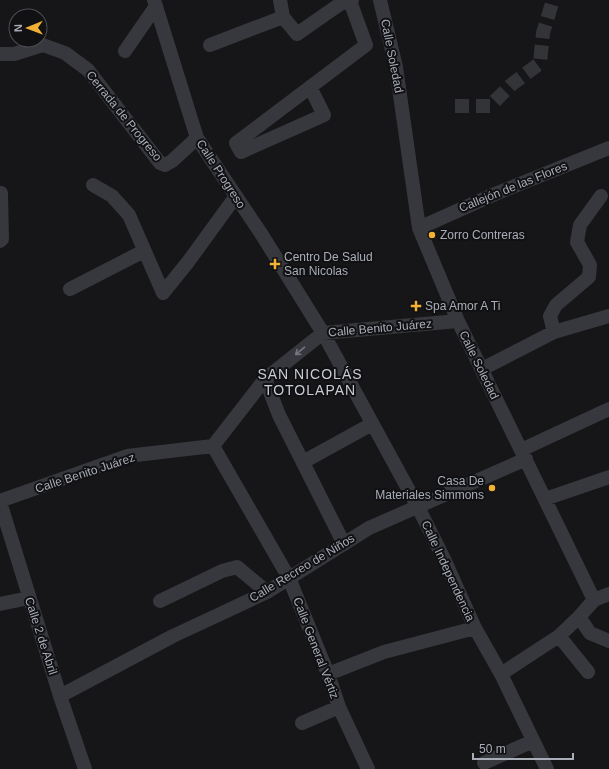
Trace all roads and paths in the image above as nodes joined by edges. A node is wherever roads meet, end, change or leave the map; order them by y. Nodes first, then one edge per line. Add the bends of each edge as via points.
1 (280, 0) edge
2 (380, 0) edge
3 (345, 1) edge
4 (155, 3) edge
5 (283, 17) junction
6 (210, 46) dead end
7 (125, 51) dead end
8 (0, 54) edge
9 (310, 88) junction
10 (197, 138) junction
11 (609, 148) edge
12 (93, 184) dead end
13 (1, 193) dead end
14 (236, 196) junction
15 (601, 196) dead end
16 (418, 228) junction
17 (0, 241) edge
18 (144, 251) junction
19 (70, 289) dead end
20 (609, 316) edge
21 (458, 321) junction
22 (554, 332) junction
23 (323, 333) junction
24 (482, 369) junction
25 (265, 379) junction
26 (609, 409) edge
27 (372, 424) junction
28 (213, 446) junction
29 (523, 455) junction
30 (303, 462) junction
31 (609, 477) edge
32 (545, 499) junction
33 (0, 502) edge
34 (418, 507) junction
35 (344, 544) junction
36 (289, 578) junction
37 (267, 592) junction
38 (609, 594) edge
39 (29, 598) junction
40 (594, 600) junction
41 (160, 601) dead end
42 (0, 604) edge
43 (579, 617) junction
44 (475, 628) junction
45 (559, 636) junction
46 (609, 641) edge
47 (588, 672) dead end
48 (328, 674) junction
49 (502, 674) junction
50 (60, 696) junction
51 (339, 707) junction
52 (302, 722) dead end
53 (533, 741) junction
54 (484, 763) dead end
55 (85, 769) edge
56 (368, 769) edge
57 (547, 769) edge

1 - 5 street
2 - 16 street, Calle Soledad via 396,68
3 - 5 street via 297,34
3 - 9 street via 366,46
4 - 7 street
4 - 10 street, Calle Progreso
5 - 6 street
8 - 10 street, Cerrada de Progreso via 14,54 43,45 65,53 88,70 160,163 165,165 172,161
9 - 9 street via 236,144 241,152 324,115
10 - 14 street, Calle Progreso
11 - 16 street, Callejón de las Flores
12 - 18 street via 112,196 129,215
13 - 17 street
14 - 18 street via 163,293
14 - 23 street, Calle Progreso
15 - 22 street via 580,225 577,242 590,265 589,277 556,305 550,316
16 - 21 street, Calle Soledad
18 - 19 street
20 - 22 street
21 - 23 street, Calle Benito Juárez
21 - 24 street, Calle Soledad
22 - 24 street
23 -> 25 street, Calle Benito Juárez
23 - 27 street, Calle Independencia
24 - 29 street, Calle Soledad
25 - 28 street, Calle Benito Juárez
25 - 30 street via 279,415
26 - 29 street, Calle Recreo de Niños
27 - 30 street
27 - 34 street, Calle Independencia
28 - 33 street, Calle Benito Juárez via 127,456
28 - 36 street, Calle General Vértiz
29 - 32 street, Calle Soledad
29 - 34 street, Calle Recreo de Niños
30 - 35 street
31 - 32 street
32 - 40 street, Calle Soledad
33 - 39 street, Calle 2 de Abril
34 - 35 street, Calle Recreo de Niños via 369,528
34 - 44 street, Calle Independencia
35 - 36 street, Calle Recreo de Niños
36 - 37 street, Calle Recreo de Niños
36 - 48 street, Calle General Vértiz
37 - 41 street via 237,567 222,571
37 - 50 street, Calle Recreo de Niños via 172,636
38 - 40 street
39 - 42 street
39 - 50 street, Calle 2 de Abril
40 - 43 street
43 - 45 street
43 - 46 street via 590,633
44 - 48 street via 384,652
44 - 49 street, Calle Independencia
45 - 47 street
45 - 49 street
48 - 51 street, Calle General Vértiz
49 - 53 street, Calle Independencia
50 - 55 street, Calle 2 de Abril
51 - 52 street
51 - 56 street, Calle General Vértiz
53 - 54 street
53 - 57 street, Calle Independencia

